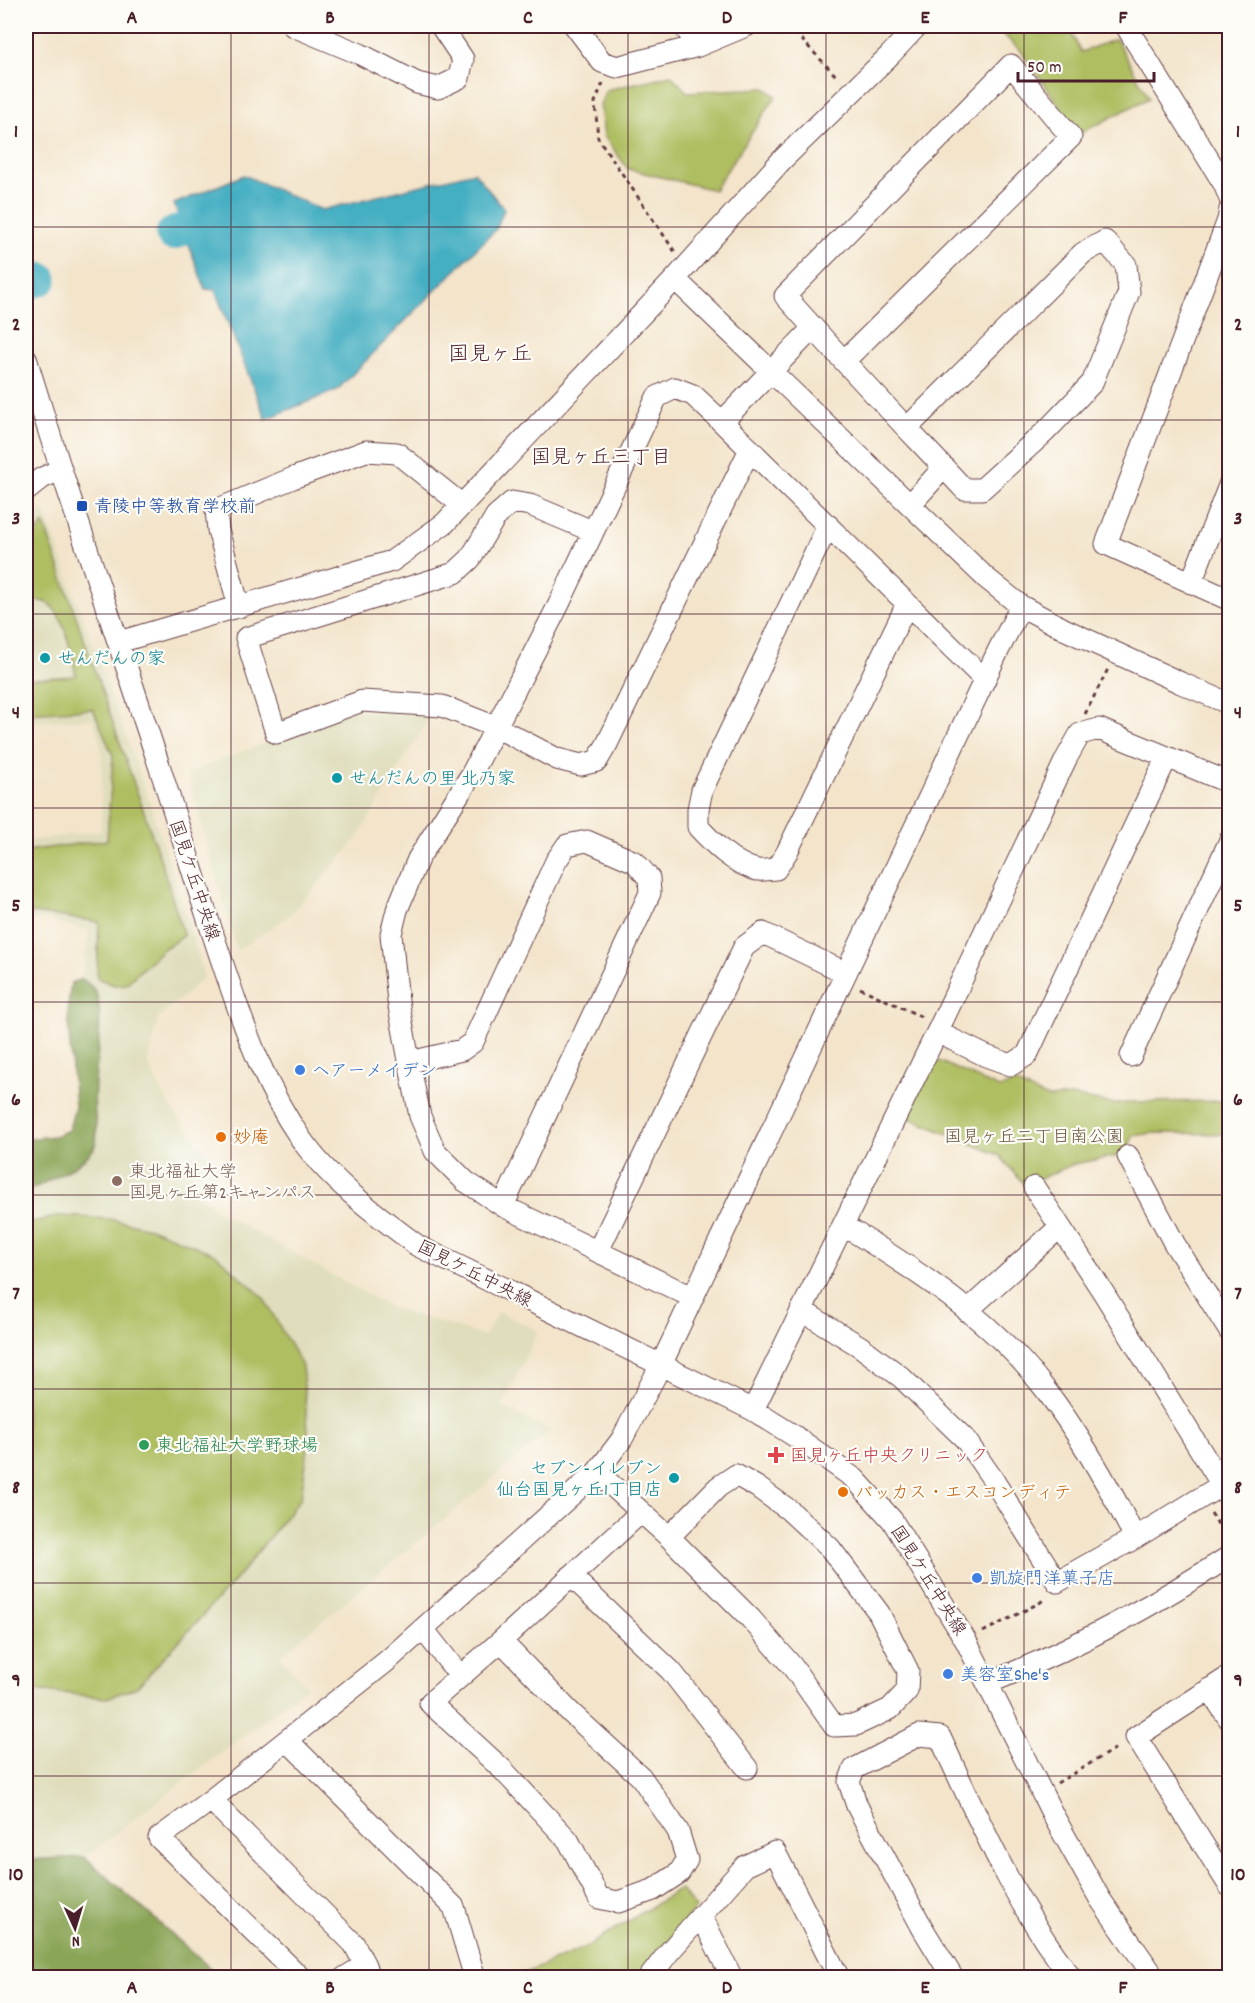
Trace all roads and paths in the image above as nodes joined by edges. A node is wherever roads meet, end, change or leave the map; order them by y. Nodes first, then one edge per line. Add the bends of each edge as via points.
1 (293, 26) edge
2 (441, 26) edge
3 (575, 26) edge
4 (684, 26) edge
5 (746, 26) edge
6 (789, 26) edge
7 (917, 26) edge
8 (1129, 27) edge
9 (698, 46) junction
10 (610, 64) junction
11 (852, 93) junction
12 (1230, 199) edge
13 (1230, 209) edge
14 (1223, 252) edge
15 (680, 273) junction
16 (813, 328) junction
17 (26, 358) edge
18 (844, 361) junction
19 (771, 371) junction
20 (722, 422) junction
21 (907, 428) junction
22 (750, 449) junction
23 (944, 467) junction
24 (60, 470) junction
25 (1230, 483) edge
26 (26, 491) edge
27 (462, 505) junction
28 (910, 505) junction
29 (828, 525) junction
30 (592, 531) junction
31 (1191, 583) junction
32 (1230, 600) edge
33 (907, 604) junction
34 (1021, 606) junction
35 (240, 607) junction
36 (119, 642) junction
37 (1116, 653) junction
38 (985, 680) junction
39 (1230, 704) edge
40 (496, 727) junction
41 (1085, 733) junction
42 (1167, 757) junction
43 (1230, 783) edge
44 (1230, 840) edge
45 (844, 977) junction
46 (938, 1029) junction
47 (1131, 1056) dead end
48 (410, 1062) junction
49 (1128, 1156) dead end
50 (1034, 1188) dead end
51 (504, 1206) junction
52 (843, 1226) junction
53 (1060, 1227) junction
54 (598, 1251) junction
55 (692, 1297) junction
56 (801, 1310) junction
57 (967, 1311) junction
58 (1230, 1332) edge
59 (661, 1365) junction
60 (753, 1410) junction
61 (597, 1472) junction
62 (1226, 1482) edge
63 (1201, 1498) junction
64 (641, 1512) junction
65 (669, 1537) junction
66 (1135, 1538) junction
67 (1230, 1542) edge
68 (1230, 1556) edge
69 (571, 1576) junction
70 (1058, 1582) junction
71 (423, 1629) junction
72 (501, 1641) junction
73 (966, 1641) junction
74 (460, 1676) junction
75 (1230, 1676) edge
76 (988, 1683) junction
77 (1209, 1689) junction
78 (1230, 1720) edge
79 (1136, 1737) junction
80 (287, 1740) junction
81 (747, 1768) dead end
82 (1041, 1792) junction
83 (211, 1800) junction
84 (1230, 1887) edge
85 (701, 1915) junction
86 (367, 1971) edge
87 (301, 1977) edge
88 (344, 1977) edge
89 (475, 1977) edge
90 (649, 1977) edge
91 (732, 1977) edge
92 (839, 1977) edge
93 (953, 1977) edge
94 (1072, 1977) edge
95 (1155, 1977) edge

1 - 2 street via 417,83 438,88 459,78 464,59
3 - 10 street via 602,62
4 - 9 street
5 - 9 street
6 - 11 path
7 - 11 street
8 - 12 street
9 - 10 street via 617,67
10 - 15 path via 595,102 598,138
11 - 15 street via 781,161
13 - 14 street
14 - 31 street via 1106,544
15 - 19 street
15 - 27 street
16 - 18 street
16 - 18 street via 785,296 1011,65 1071,137
16 - 19 street
17 - 24 street, 国見ケ丘中央線
18 - 21 street
19 - 20 street
19 - 28 street
20 - 22 street
20 - 30 street via 693,395 675,388 657,397
21 - 23 street
21 - 23 street via 1083,253 1105,241 1126,265 1129,292 1092,383 982,489 964,489
22 - 29 street
22 - 40 street via 597,761 580,765 557,759
23 - 28 street
24 - 26 street
24 - 36 street, 国見ケ丘中央線
25 - 31 street
27 - 35 street via 445,523 392,561
27 - 35 street via 397,453 366,451 216,510
28 - 34 street
29 - 33 street
29 - 33 street via 702,790 698,827 714,845 742,864 759,870 776,869
30 - 40 street
30 - 40 street via 530,505 512,502 496,516 470,559 455,573 246,638 276,733 362,701 442,706
31 - 32 street
33 - 38 street
34 - 37 street
34 - 38 street
35 - 36 street
36 - 59 street, 国見ケ丘中央線 via 254,1053 302,1141 374,1214 418,1246
37 - 39 street
37 - 41 path via 1083,717
38 - 45 street
40 - 48 street via 418,860 397,910 391,934 393,965
41 - 42 street via 1099,729
41 - 46 street via 1080,734 1065,759
42 - 43 street
42 - 46 street via 1027,1055 1011,1065
44 - 47 street
45 - 46 path
45 - 54 street via 763,933 744,947
45 - 55 street
46 - 52 street
48 - 51 street via 420,1116 435,1151 465,1181
48 - 51 street via 462,1050 473,1042 556,861 567,845 587,841 635,862 649,878 650,893
49 - 58 street via 1174,1243
50 - 53 street
51 - 54 street
52 - 56 street
52 - 57 street via 909,1266
53 - 57 street
53 - 62 street
54 - 55 street
55 - 59 street
56 - 60 street
56 - 70 street via 901,1377 965,1439
57 - 66 street via 1044,1387 1112,1491
59 - 60 street, 国見ケ丘中央線
59 - 61 street via 622,1438
60 - 73 street, 国見ケ丘中央線 via 855,1479 892,1520
61 - 64 street
61 - 71 street
62 - 63 street
63 - 66 street
63 - 67 path
64 - 65 street
64 - 69 street
65 - 65 street via 751,1619 792,1666 834,1726 856,1725 890,1708 907,1691 908,1671 879,1613 830,1548 757,1486 736,1475 718,1487
66 - 70 street
68 - 76 street via 1082,1640
69 - 72 street
69 - 81 street via 671,1671
70 - 73 path via 1041,1602
71 - 74 street
71 - 80 street
72 - 74 street
72 - 74 street via 641,1777 678,1831 687,1860 679,1873 653,1890 618,1902 599,1898 568,1840 502,1769 430,1702
73 - 76 street, 国見ケ丘中央線
75 - 77 street
76 - 82 street, 国見ケ丘中央線
77 - 78 street
77 - 79 street
79 - 82 path
79 - 84 street
80 - 83 street
80 - 89 street via 454,1907
82 - 95 street, 国見ケ丘中央線 via 1100,1899
83 - 86 street via 354,1944
83 - 87 street via 159,1838
85 - 90 street
85 - 91 street
85 - 92 street via 745,1866 775,1852
86 - 88 street
93 - 94 street via 917,1919 857,1806 849,1782 854,1769 919,1735 940,1737 1022,1901

